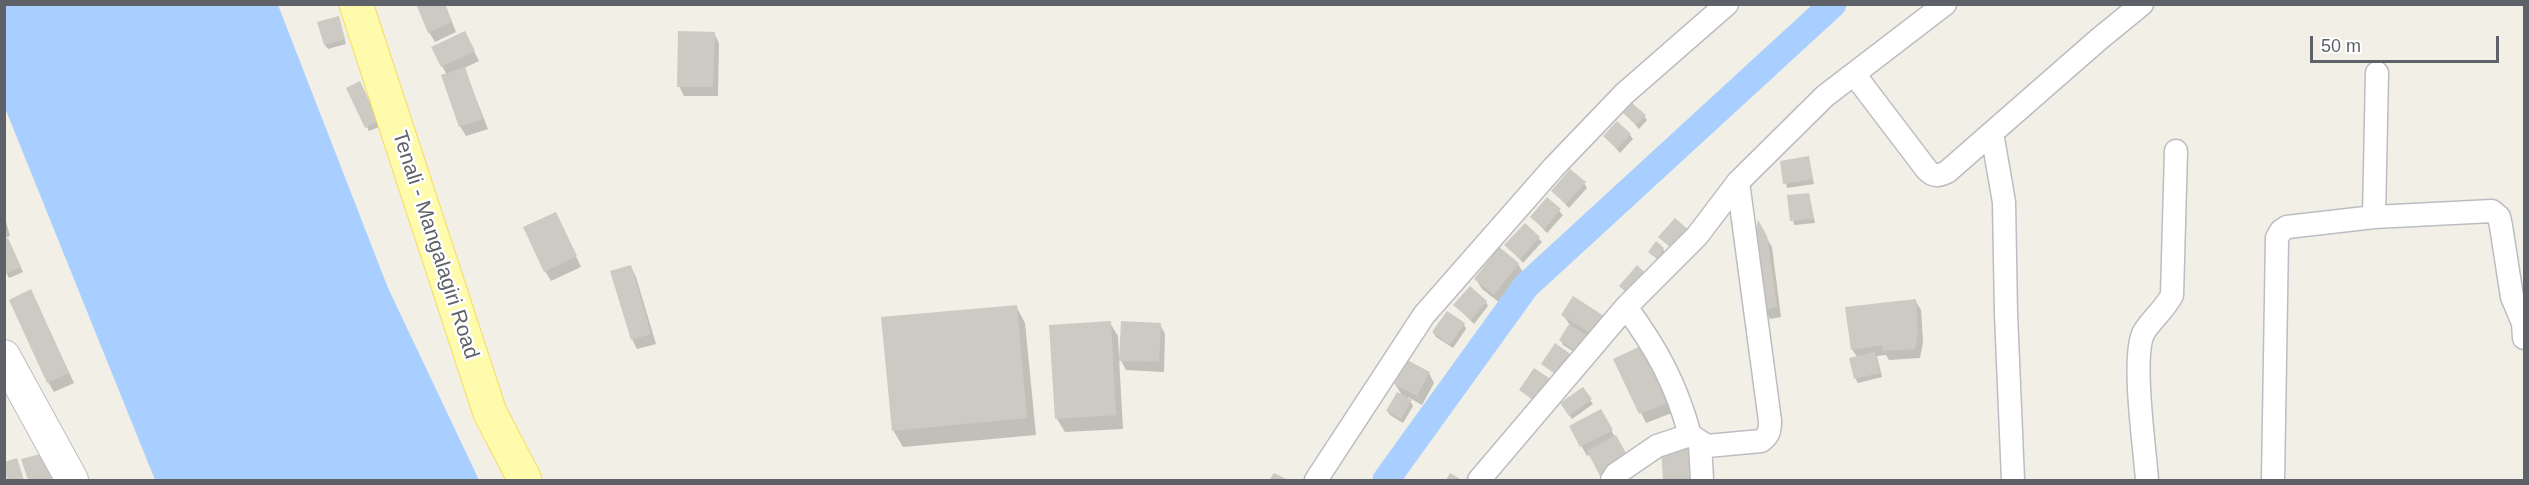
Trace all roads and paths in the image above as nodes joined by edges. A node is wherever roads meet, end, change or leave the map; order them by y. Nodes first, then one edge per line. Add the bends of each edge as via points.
1 (356, 4) edge
2 (1728, 4) edge
3 (1945, 4) edge
4 (2142, 4) edge
5 (2377, 73) dead end
6 (1854, 74) junction
7 (1992, 133) junction
8 (2176, 151) dead end
9 (1738, 182) junction
10 (2374, 217) junction
11 (1626, 307) junction
12 (2522, 313) edge
13 (2524, 338) edge
14 (4, 356) edge
15 (1695, 439) junction
16 (72, 480) edge
17 (525, 480) edge
18 (1316, 480) edge
19 (1479, 480) edge
20 (1612, 480) edge
21 (1702, 480) edge
22 (2013, 480) edge
23 (2147, 480) edge
24 (2273, 480) edge

1 - 17 main road, Tenali - Mangalagiri Road via 490,413
2 - 18 street via 1623,94 1424,315
3 - 6 street
4 - 7 street
5 - 10 street
6 - 7 street via 1932,175 1947,172
6 - 9 street via 1825,96
7 - 22 street via 2004,202
8 - 23 street via 2172,295 2144,332 2138,358
9 - 11 street via 1697,236
9 - 15 street via 1770,431 1761,441 1707,446
10 - 12 street via 2492,211 2502,226 2512,297
10 - 24 street via 2287,227 2277,238
11 - 15 street via 1656,351
11 - 19 street
12 - 13 street
14 - 16 main road
15 - 20 street via 1657,446
15 - 21 street

